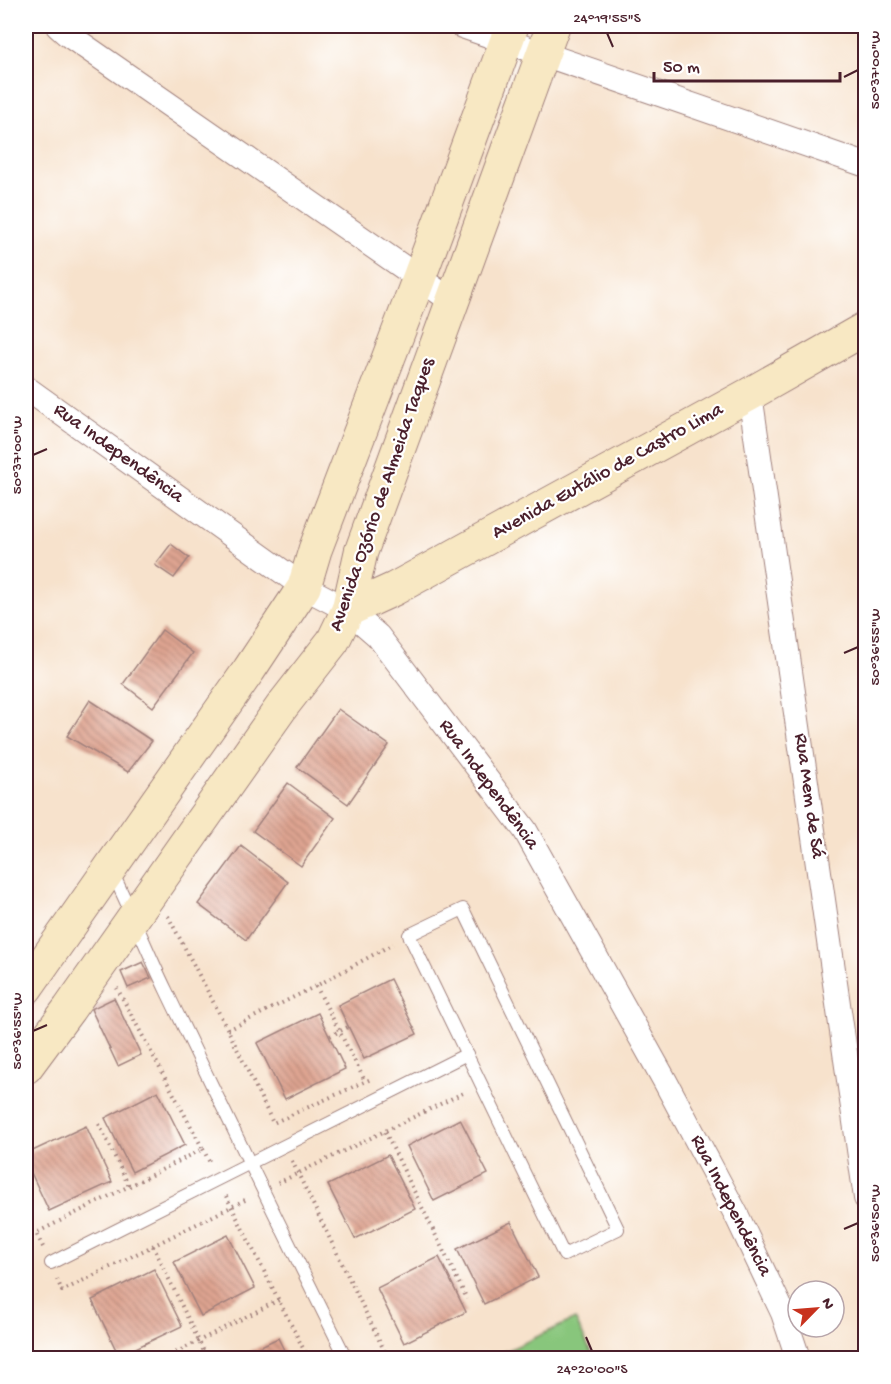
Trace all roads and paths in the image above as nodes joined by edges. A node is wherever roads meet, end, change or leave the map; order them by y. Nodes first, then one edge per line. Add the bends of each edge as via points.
1 (58, 26) edge
2 (462, 26) edge
3 (509, 33) edge
4 (548, 39) edge
5 (866, 165) edge
6 (419, 278) junction
7 (452, 301) junction
8 (866, 328) edge
9 (26, 387) edge
10 (750, 394) junction
11 (304, 587) junction
12 (348, 610) junction
13 (111, 868) junction
14 (154, 889) junction
15 (134, 915) junction
16 (409, 935) junction
17 (103, 961) junction
18 (316, 986) junction
19 (26, 988) edge
20 (348, 1027) dead end
21 (228, 1030) junction
22 (339, 1032) junction
23 (330, 1036) dead end
24 (467, 1054) junction
25 (26, 1067) edge
26 (375, 1077) dead end
27 (365, 1082) junction
28 (481, 1084) junction
29 (375, 1101) junction
30 (99, 1124) dead end
31 (385, 1132) junction
32 (861, 1140) edge
33 (249, 1163) junction
34 (129, 1186) junction
35 (866, 1198) edge
36 (153, 1246) junction
37 (51, 1263) junction
38 (467, 1299) dead end
39 (279, 1300) junction
40 (199, 1342) junction
41 (385, 1352) dead end
42 (165, 1359) edge
43 (207, 1359) edge
44 (308, 1359) edge
45 (346, 1359) edge
46 (798, 1359) edge

1 - 6 street
2 - 3 street
3 - 4 street
3 - 6 street, Avenida Ozório de Almeida Taques
4 - 5 street
4 - 7 street, Avenida Ozório de Almeida Taques
6 - 7 street
6 - 11 street, Avenida Ozório de Almeida Taques
7 - 12 street, Avenida Ozório de Almeida Taques via 360,552
8 - 10 street, Avenida Eutálio de Castro Lima
9 - 11 street, Rua Independência
10 - 12 street, Avenida Eutálio de Castro Lima via 394,589
10 - 32 street, Rua Mem de Sá
11 - 12 street, Rua Independência
11 - 13 street, Avenida Ozório de Almeida Taques
12 - 14 street, Avenida Ozório de Almeida Taques via 333,641 283,705
12 - 46 street, Rua Independência via 378,636 525,830 736,1214 783,1313
13 - 15 lane
13 - 19 street, Avenida Ozório de Almeida Taques
14 - 15 street, Avenida Ozório de Almeida Taques
14 - 21 path
15 - 17 street, Avenida Ozório de Almeida Taques
15 - 33 lane
16 - 18 path
16 - 24 lane
16 - 28 lane via 463,909 618,1229 564,1255
17 - 25 street, Avenida Ozório de Almeida Taques
17 - 34 path via 203,1149
18 - 21 path
18 - 22 path
20 - 22 path
21 - 27 path via 273,1124
22 - 23 path
22 - 27 path
24 - 28 lane
24 - 29 lane
26 - 27 path
27 - 29 path
28 - 31 path
29 - 33 lane
30 - 34 path
31 - 38 path
31 - 41 path via 298,1173
32 - 35 street, Rua Mem de Sá
33 - 37 lane
33 - 45 lane
34 - 37 path via 36,1233
36 - 37 path via 62,1291
36 - 39 path via 232,1207
36 - 40 path
39 - 40 path
39 - 44 path
40 - 42 path
40 - 43 path

